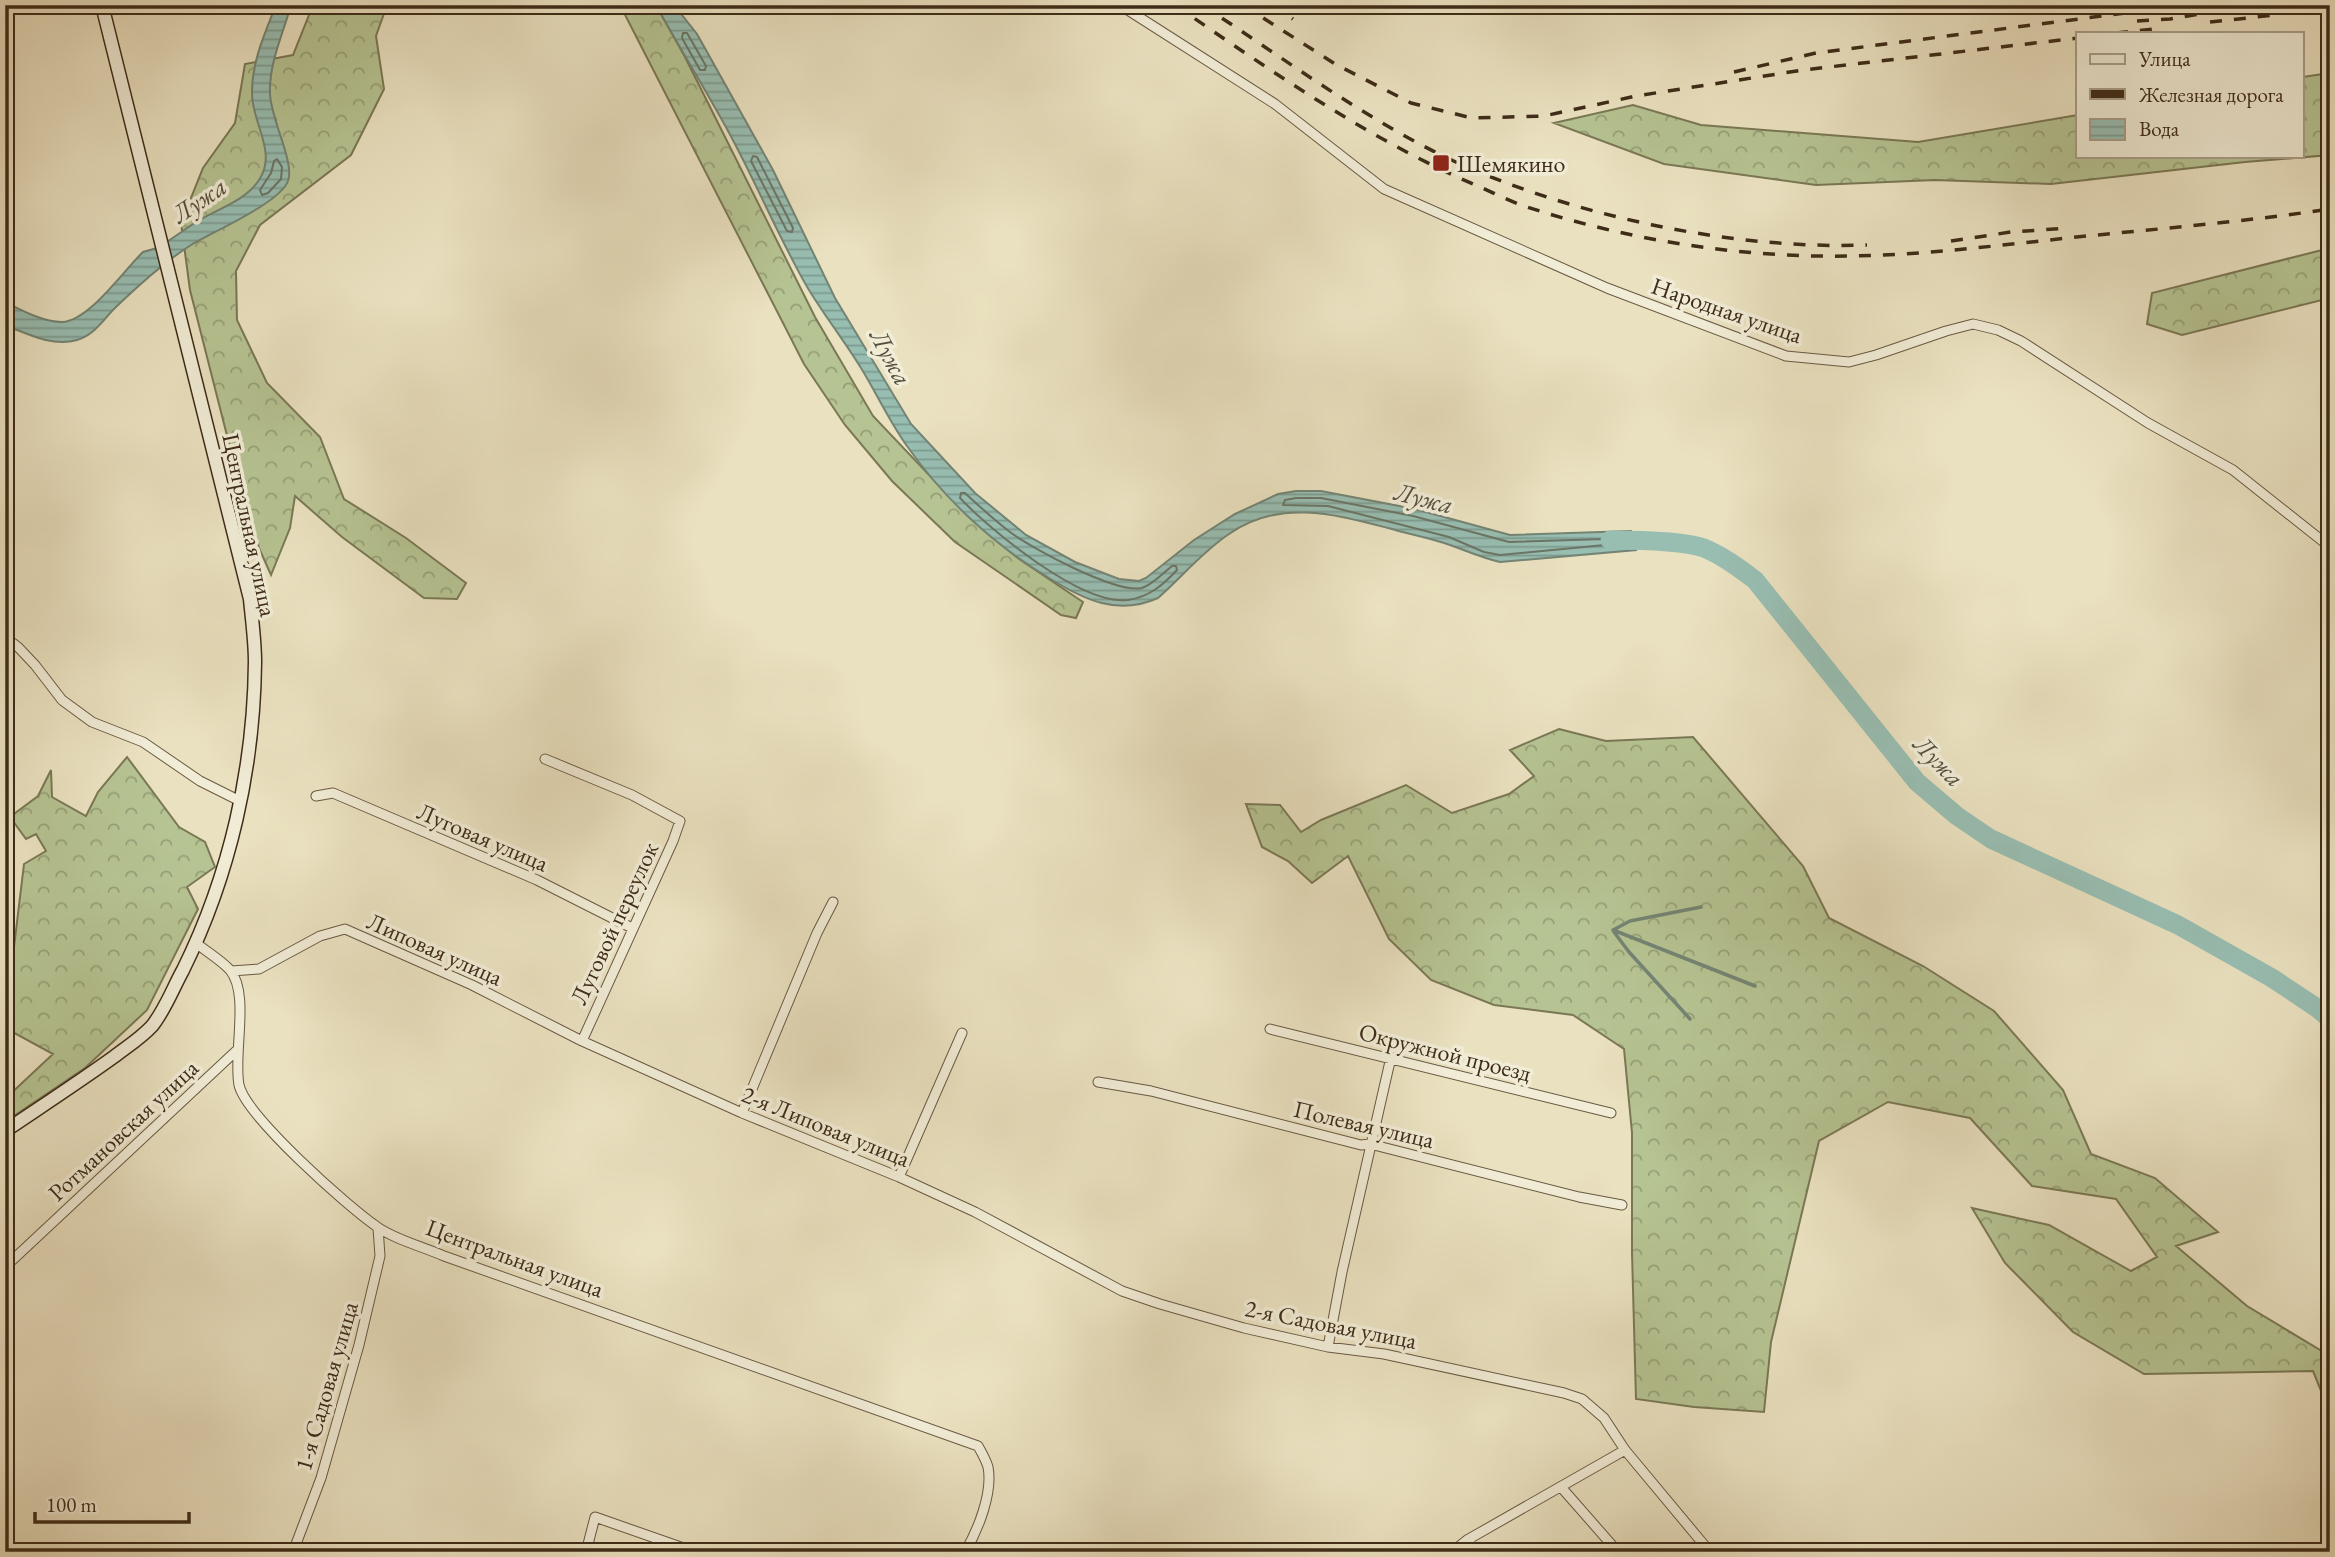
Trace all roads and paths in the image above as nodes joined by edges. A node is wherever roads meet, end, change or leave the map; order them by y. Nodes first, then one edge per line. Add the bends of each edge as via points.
1 (102, 5) edge
2 (1120, 5) edge
3 (2330, 547) edge
4 (5, 638) edge
5 (545, 759) dead end
6 (316, 796) dead end
7 (240, 802) junction
8 (833, 902) dead end
9 (632, 928) junction
10 (196, 943) junction
11 (231, 971) junction
12 (1270, 1029) dead end
13 (962, 1033) dead end
14 (582, 1041) junction
15 (236, 1051) junction
16 (1391, 1057) junction
17 (1098, 1082) dead end
18 (742, 1113) junction
19 (1611, 1113) dead end
20 (5, 1131) edge
21 (1370, 1144) junction
22 (899, 1177) junction
23 (1622, 1205) dead end
24 (377, 1228) junction
25 (1053, 1254) joint
26 (5, 1267) edge
27 (1328, 1347) junction
28 (1625, 1450) junction
29 (1561, 1487) junction
30 (1467, 1540) junction
31 (293, 1552) edge
32 (586, 1552) edge
33 (695, 1552) edge
34 (965, 1552) edge
35 (1452, 1552) edge
36 (1478, 1552) edge
37 (1618, 1552) edge
38 (1710, 1552) edge

1 - 7 street, Центральная улица via 250,599 254,687
2 - 3 street, Народная улица via 1275,104 1384,190 1607,288 1786,356 1849,362 1973,324 1998,330 2233,470
4 - 7 street via 35,665 62,700 92,722 143,741 200,781
5 - 9 street, Луговой переулок via 632,794 680,821
6 - 9 street, Луговая улица via 333,793 537,880
7 - 10 street, Центральная улица via 227,862
8 - 18 street
9 - 14 street, Луговой переулок
10 - 11 street
10 - 20 street, Центральная улица via 160,1013 143,1035
11 - 14 street, Липовая улица via 259,970 320,936 345,929 472,985
11 - 15 street, Центральная улица via 240,996
12 - 16 street, Окружной проезд
13 - 22 street
14 - 18 street, 2-я Липовая улица
15 - 24 street, Центральная улица via 240,1088 255,1114 302,1163
15 - 26 street, Ротмановская улица
16 - 19 street, Окружной проезд
16 - 21 street
17 - 21 street, Полевая улица
18 - 22 street, 2-я Липовая улица
21 - 23 street, Полевая улица
21 - 27 street
22 - 25 street, 2-я Липовая улица
24 - 31 street, 1-я Садовая улица via 380,1256 359,1345 321,1478
24 - 34 street, Центральная улица via 978,1447 989,1481 978,1530
25 - 27 street, 2-я Садовая улица via 1122,1291 1160,1304
27 - 28 street, 2-я Садовая улица via 1384,1354 1582,1399 1604,1418
28 - 29 street
28 - 38 street, 2-я Садовая улица
29 - 30 street
29 - 37 street
30 - 35 street
30 - 36 street
32 - 33 street via 595,1517

